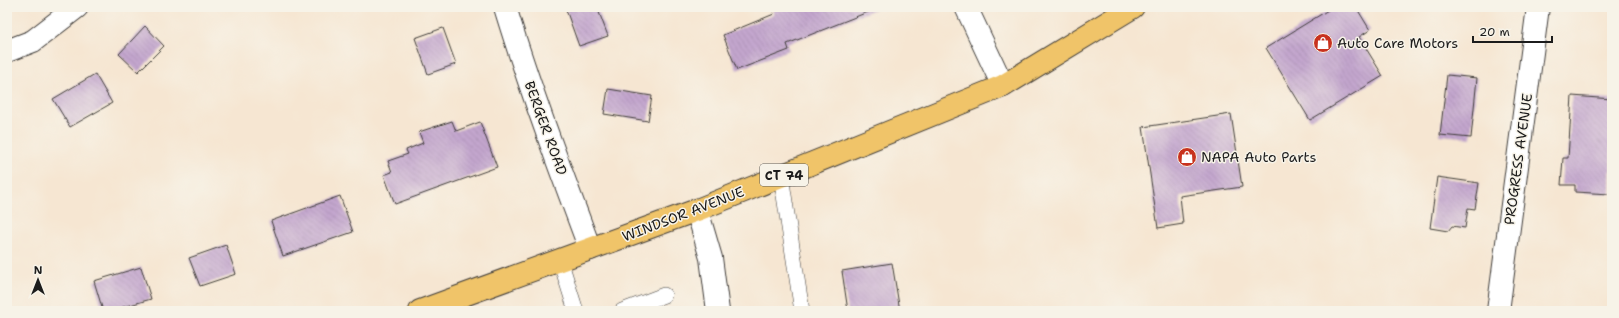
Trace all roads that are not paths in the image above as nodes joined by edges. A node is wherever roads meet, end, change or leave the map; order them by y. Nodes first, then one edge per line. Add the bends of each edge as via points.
1 (77, 7) edge
2 (505, 7) edge
3 (966, 7) edge
4 (1133, 7) edge
5 (1538, 7) edge
6 (7, 51) edge
7 (1003, 86) junction
8 (781, 176) junction
9 (697, 210) junction
10 (590, 249) junction
11 (560, 260) junction
12 (664, 295) dead end
13 (420, 311) edge
14 (576, 311) edge
15 (622, 311) edge
16 (718, 311) edge
17 (802, 311) edge
18 (1498, 311) edge

1 - 6 street via 33,41
2 - 10 street, BERGER ROAD via 558,164
3 - 7 street
4 - 7 main road, WINDSOR AVENUE / CT 74
5 - 18 street, PROGRESS AVENUE
7 - 8 main road, WINDSOR AVENUE / CT 74
8 - 9 main road, WINDSOR AVENUE / CT 74
8 - 17 lane
9 - 10 main road, WINDSOR AVENUE / CT 74
9 - 16 street via 711,258
10 - 11 main road, WINDSOR AVENUE / CT 74
11 - 13 main road, WINDSOR AVENUE / CT 74
11 - 14 lane
12 - 15 lane

